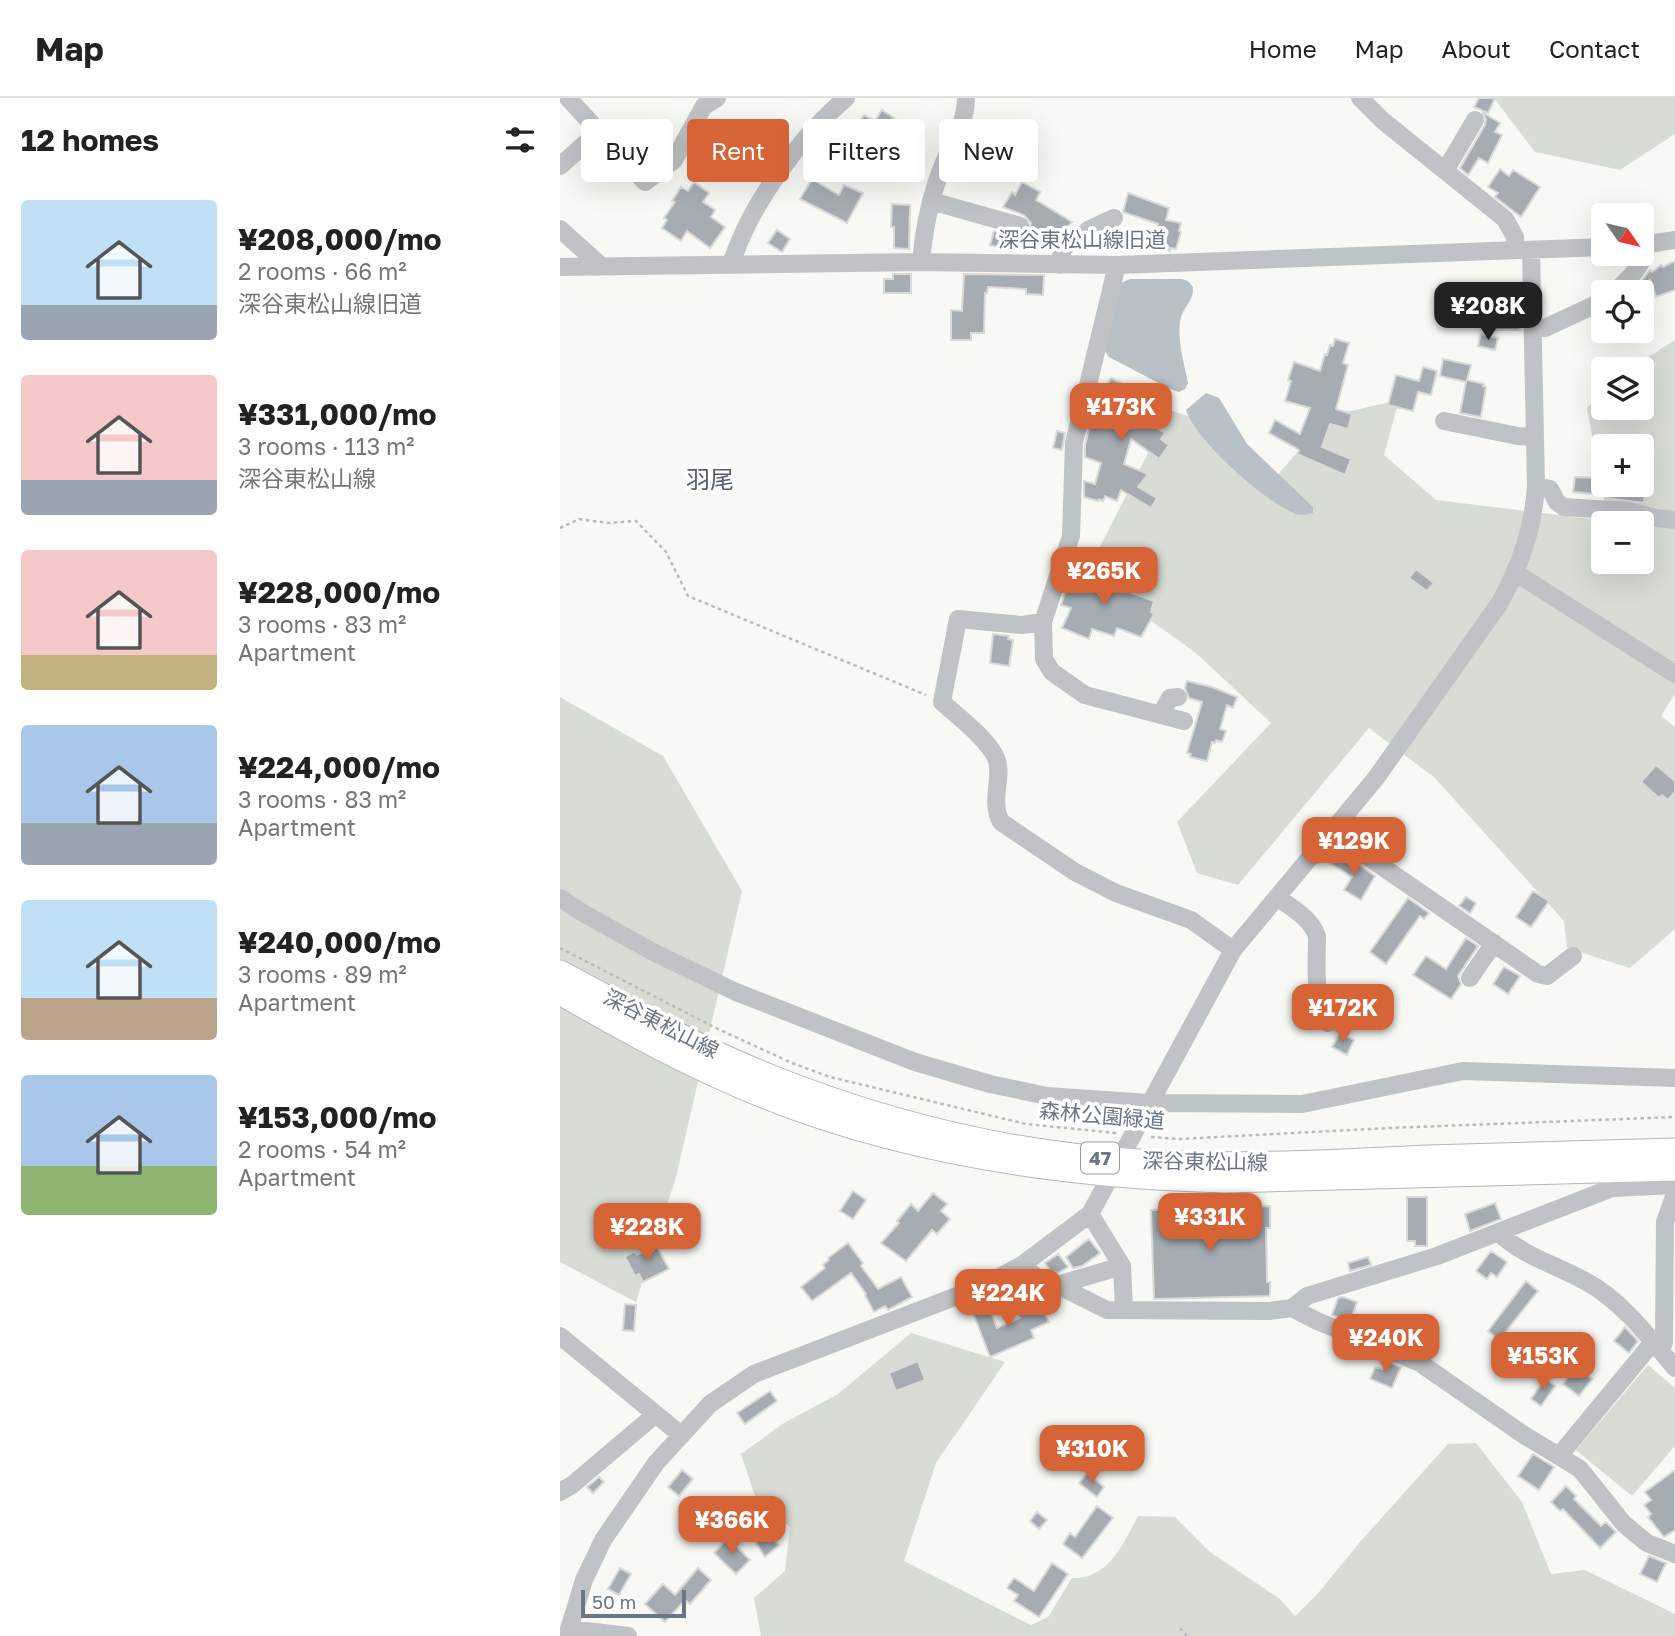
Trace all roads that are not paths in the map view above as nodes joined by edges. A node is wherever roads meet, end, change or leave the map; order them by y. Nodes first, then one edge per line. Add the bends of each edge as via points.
1 (568, 98) edge
2 (717, 98) edge
3 (846, 98) edge
4 (967, 98) edge
5 (1360, 98) edge
6 (587, 119) edge
7 (1475, 120) dead end
8 (581, 147) edge
9 (673, 161) edge
10 (560, 166) edge
11 (1445, 171) junction
12 (931, 201) junction
13 (1114, 218) dead end
14 (1020, 226) dead end
15 (560, 229) edge
16 (1086, 236) junction
17 (1675, 240) edge
18 (1140, 242) dead end
19 (1654, 243) edge
20 (1591, 247) edge
21 (1524, 250) junction
22 (921, 262) junction
23 (600, 265) junction
24 (731, 265) junction
25 (1060, 265) junction
26 (1116, 265) junction
27 (1638, 266) edge
28 (560, 267) edge
29 (1628, 280) edge
30 (1591, 307) edge
31 (1533, 329) junction
32 (1444, 421) dead end
33 (1535, 438) junction
34 (1536, 486) junction
35 (1675, 520) edge
36 (1516, 573) junction
37 (1043, 622) junction
38 (1675, 674) edge
39 (1178, 697) dead end
40 (1161, 714) junction
41 (1184, 721) dead end
42 (1332, 832) junction
43 (1277, 897) junction
44 (560, 898) edge
45 (1494, 943) junction
46 (1233, 950) junction
47 (1573, 956) dead end
48 (560, 972) edge
49 (1470, 978) dead end
50 (560, 993) edge
51 (1328, 1023) dead end
52 (1675, 1078) edge
53 (1149, 1103) junction
54 (1675, 1150) edge
55 (1114, 1167) junction
56 (1675, 1169) edge
57 (1675, 1185) edge
58 (1675, 1194) edge
59 (1090, 1214) junction
60 (1499, 1233) junction
61 (1670, 1260) edge
62 (1022, 1265) junction
63 (1122, 1266) junction
64 (1057, 1285) junction
65 (1292, 1308) junction
66 (1124, 1309) junction
67 (560, 1336) edge
68 (1663, 1344) edge
69 (1675, 1368) edge
70 (656, 1414) junction
71 (680, 1434) junction
72 (1559, 1456) junction
73 (560, 1492) edge
74 (1675, 1554) edge
75 (568, 1633) edge
76 (628, 1636) edge

1 - 6 street
2 - 9 street via 704,106
3 - 24 street via 762,197
4 - 12 street
5 - 11 street
7 - 11 street
8 - 10 street
11 - 21 street via 1505,219
12 - 14 street
12 - 22 street
13 - 16 street via 1088,230
15 - 23 street
16 - 18 street
16 - 25 street via 1068,241 1060,253
17 - 19 street
20 - 21 street, 深谷東松山線旧道
21 - 26 street, 深谷東松山線旧道
21 - 31 street
22 - 24 street, 深谷東松山線旧道
22 - 25 street, 深谷東松山線旧道
23 - 24 street, 深谷東松山線旧道
23 - 28 street, 深谷東松山線旧道
25 - 26 street, 深谷東松山線旧道
26 - 37 street via 1074,443 1071,536
27 - 29 street
30 - 31 street
31 - 33 street
32 - 33 street
33 - 34 street
34 - 35 street via 1550,489 1564,507
34 - 36 street via 1529,538
36 - 38 street
36 - 42 street via 1376,778
37 - 40 street via 1044,659 1059,678 1095,699
37 - 46 street via 1022,625 958,619 942,702 997,759 995,812 1001,822 1074,872 1191,920
39 - 40 street via 1170,698
40 - 41 street
42 - 43 street
42 - 45 street
43 - 46 street
43 - 51 street via 1309,920 1317,936 1317,990
44 - 53 street via 653,952 736,992 915,1062 1047,1096
45 - 47 street via 1547,976
45 - 49 street
46 - 53 street
48 - 55 main road, 深谷東松山線 / 47 via 722,1055 845,1103 918,1125
50 - 55 main road, 深谷東松山線 / 47 via 713,1073 811,1113 961,1154 1051,1168
52 - 53 street via 1463,1071 1302,1104
53 - 55 street
54 - 55 main road, 深谷東松山線 / 47
55 - 56 main road, 深谷東松山線 / 47 via 1152,1179 1225,1181
55 - 59 street
57 - 60 street via 1612,1188
58 - 61 street via 1665,1222
59 - 62 street
59 - 63 street
60 - 65 street via 1307,1296
60 - 68 street via 1510,1244 1586,1282
61 - 68 street
62 - 64 street
62 - 71 street via 983,1286 754,1374 710,1404
63 - 64 street
63 - 66 street
64 - 66 street via 1107,1310
65 - 66 street
65 - 72 street via 1420,1363
67 - 70 street
68 - 69 street
68 - 72 street
70 - 71 street
70 - 73 street
71 - 75 street via 603,1540 584,1580
72 - 74 street via 1580,1469 1624,1524 1647,1543
75 - 76 street

